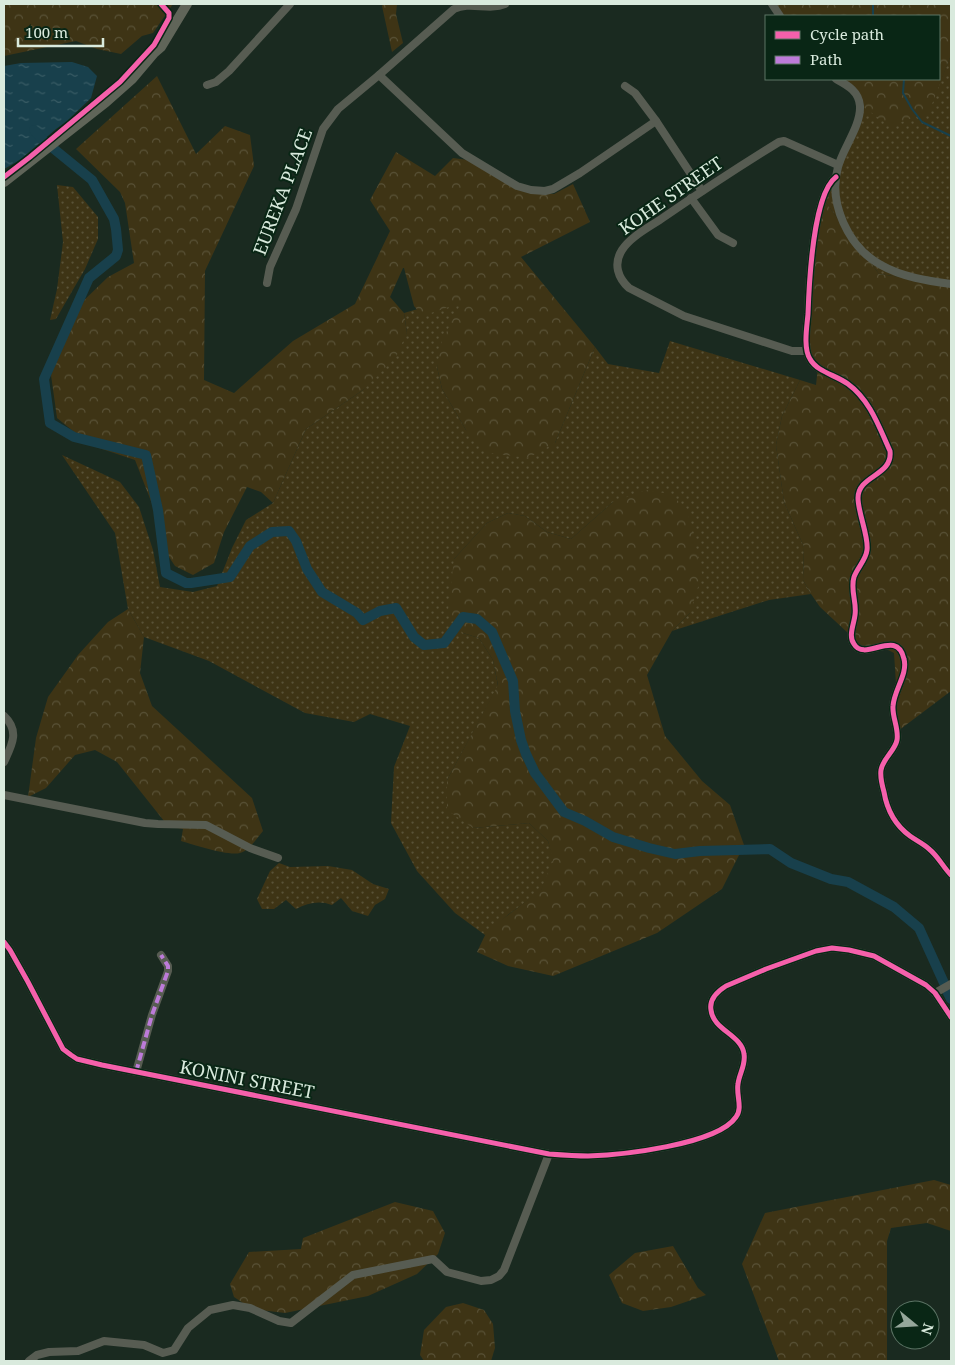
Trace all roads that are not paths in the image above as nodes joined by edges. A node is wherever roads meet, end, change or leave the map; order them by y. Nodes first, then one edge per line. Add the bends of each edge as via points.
1 (179, 4) edge
2 (187, 4) edge
3 (290, 4) edge
4 (505, 4) edge
5 (772, 4) edge
6 (779, 15) edge
7 (154, 53) junction
8 (379, 74) junction
9 (838, 80) edge
10 (207, 86) dead end
11 (625, 86) dead end
12 (656, 121) junction
13 (838, 165) junction
14 (836, 177) junction
15 (4, 182) edge
16 (702, 191) junction
17 (691, 198) junction
18 (823, 201) junction
19 (837, 204) junction
20 (733, 243) dead end
21 (266, 283) dead end
22 (951, 284) edge
23 (807, 351) junction
24 (4, 716) edge
25 (4, 762) edge
26 (4, 795) edge
27 (278, 858) dead end
28 (951, 875) edge
29 (4, 942) edge
30 (162, 955) dead end
31 (951, 984) edge
32 (936, 993) junction
33 (951, 1017) edge
34 (136, 1072) junction
35 (550, 1154) junction
36 (29, 1361) edge

1 - 7 main road
2 - 7 main road
3 - 10 street via 229,71
4 - 8 street, EUREKA PLACE via 492,7 468,5 454,9
5 - 6 street
7 - 15 main road via 119,91
8 - 12 street via 462,153 517,186 531,190 553,190
8 - 21 street, EUREKA PLACE via 338,109 323,129
9 - 13 street via 853,89 860,104 858,121
11 - 12 street via 635,93
12 - 16 street
13 - 14 street
13 - 16 street, KOHE STREET via 784,141
14 - 18 street via 830,181
14 - 19 street
16 - 17 street, KOHE STREET
17 - 20 street via 718,235
17 - 23 street, KOHE STREET via 633,238 622,250 617,263 623,282 684,316 792,351
18 - 19 street via 831,199
18 - 23 street via 811,253
19 - 22 street via 855,242 880,265 896,272
23 - 28 street via 813,363 860,395 890,451 888,464 864,483 858,494 867,546 853,583 855,614 852,640 855,647 863,650 886,645 898,648 903,655 904,668 893,706 897,740 881,770 886,804 898,826 931,851
24 - 25 street via 14,733
26 - 27 street via 145,823 206,825 250,848
29 - 34 street, KONINI STREET via 67,1053 85,1061
30 - 34 street via 168,971
31 - 32 street
32 - 33 street
32 - 35 street, KONINI STREET via 874,956 841,948 816,951 741,979 719,991 711,1006 716,1022 744,1052 737,1085 739,1110 730,1124 714,1134 662,1147 597,1156
34 - 35 street, KONINI STREET
35 - 36 street via 504,1270 491,1280 447,1272 433,1259 353,1275 291,1323 233,1305 210,1310 188,1328 174,1350 163,1353 144,1345 104,1341 78,1351 36,1355

